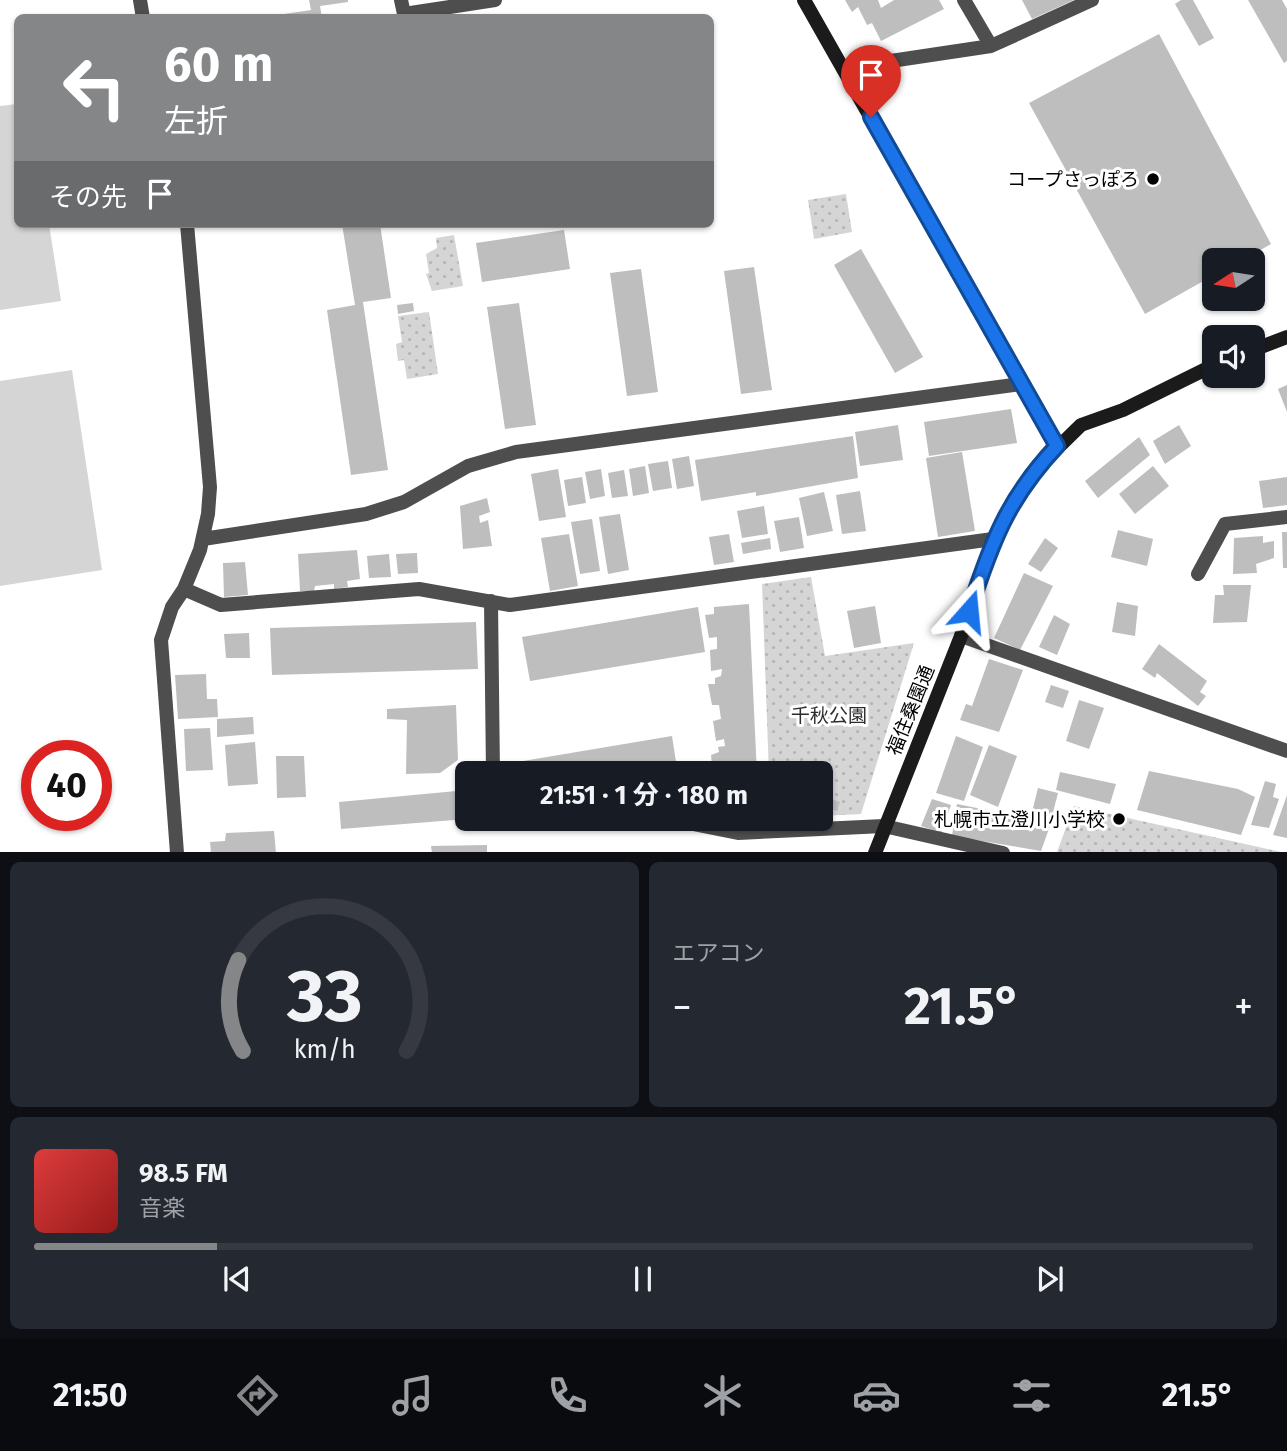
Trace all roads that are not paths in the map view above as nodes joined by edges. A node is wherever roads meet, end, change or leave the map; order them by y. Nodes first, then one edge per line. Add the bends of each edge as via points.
1 (401, 0) edge
2 (495, 0) edge
3 (804, 0) edge
4 (964, 0) edge
5 (1092, 0) edge
6 (991, 46) junction
7 (844, 68) junction
8 (187, 228) edge
9 (1287, 337) edge
10 (1265, 345) edge
11 (1202, 371) edge
12 (1021, 384) junction
13 (1057, 446) junction
14 (1287, 517) edge
15 (202, 539) junction
16 (993, 539) junction
17 (1198, 574) dead end
18 (184, 589) junction
19 (491, 601) junction
20 (961, 636) junction
21 (1287, 751) edge
22 (493, 761) edge
23 (884, 826) junction
24 (833, 828) edge
25 (728, 831) edge
26 (780, 831) edge
27 (177, 852) edge
28 (875, 852) edge
29 (1003, 852) edge

1 - 2 street via 404,14
3 - 7 street
4 - 6 street
5 - 6 street
6 - 7 street
7 - 12 street
8 - 15 street via 210,486
9 - 10 street
11 - 13 street, 福住桑園通 via 1081,425
12 - 13 street
12 - 15 street via 516,452 468,466 404,502 366,514
13 - 16 street, 福住桑園通 via 1031,474
14 - 17 street via 1225,524
15 - 18 street
16 - 19 street via 510,605
16 - 20 street, 福住桑園通
18 - 19 street via 221,605 419,589
18 - 27 street via 160,640
19 - 22 street
20 - 21 street
20 - 23 street, 福住桑園通
23 - 24 street
23 - 28 street, 福住桑園通
23 - 29 street
25 - 26 street

